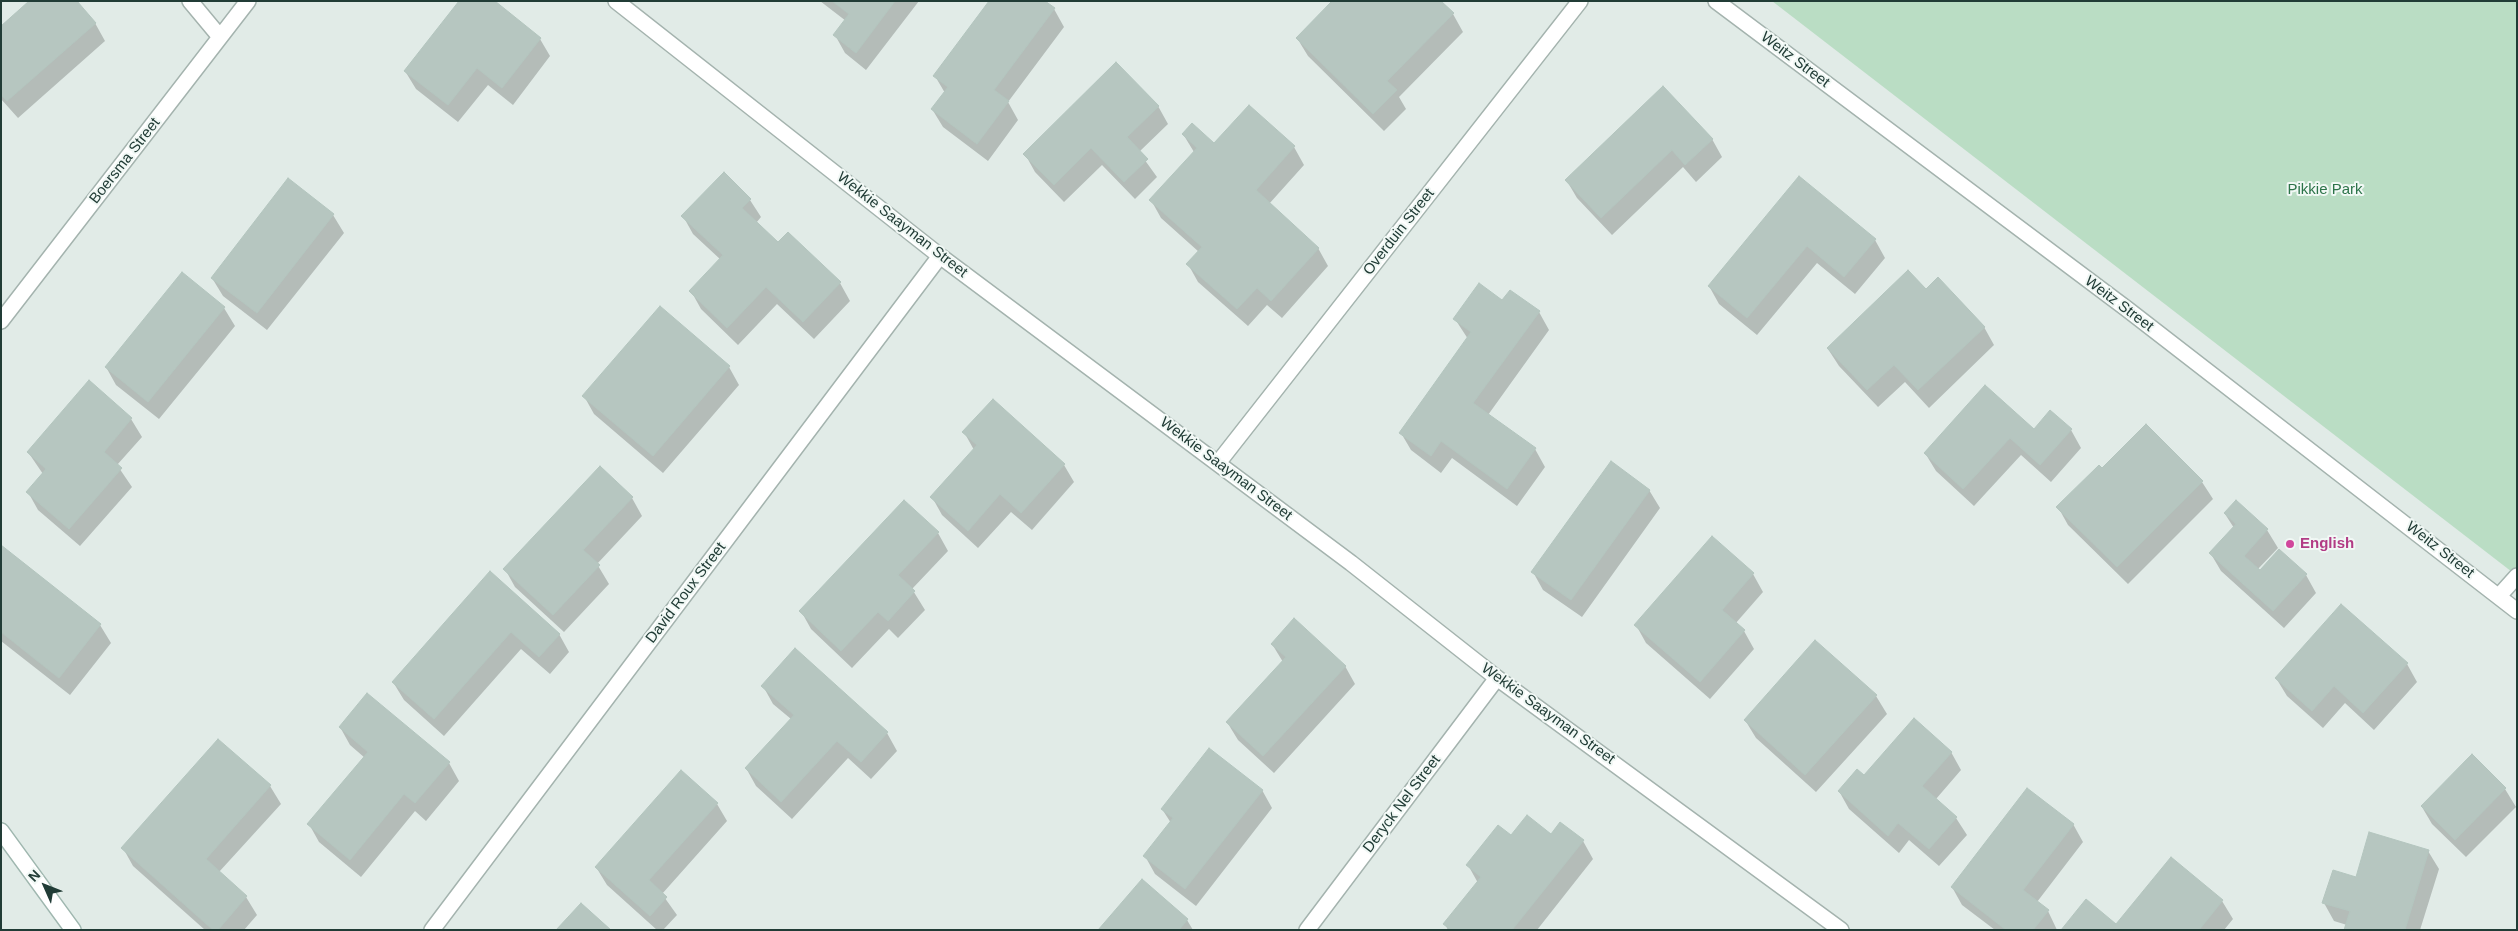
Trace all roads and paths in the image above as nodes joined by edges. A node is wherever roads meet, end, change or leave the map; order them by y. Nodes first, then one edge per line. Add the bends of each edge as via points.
1 (190, 1) edge
2 (248, 1) edge
3 (616, 1) edge
4 (1580, 1) edge
5 (1716, 1) edge
6 (220, 38) junction
7 (940, 256) junction
8 (1, 321) edge
9 (1218, 463) junction
10 (2517, 576) edge
11 (2499, 596) junction
12 (2517, 611) edge
13 (1497, 678) junction
14 (1, 831) edge
15 (73, 930) edge
16 (432, 930) edge
17 (1307, 930) edge
18 (1841, 930) edge

1 - 6 street
2 - 6 street, Boersma Street
3 - 7 street, Wekkie Saayman Street
4 - 9 street, Overduin Street
5 - 11 street, Weitz Street via 2127,309
6 - 8 street, Boersma Street
7 - 9 street, Wekkie Saayman Street
7 - 16 street, David Roux Street
9 - 13 street, Wekkie Saayman Street
10 - 11 street
11 - 12 street, Weitz Street
13 - 17 street, Deryck Nel Street
13 - 18 street, Wekkie Saayman Street
14 - 15 street

